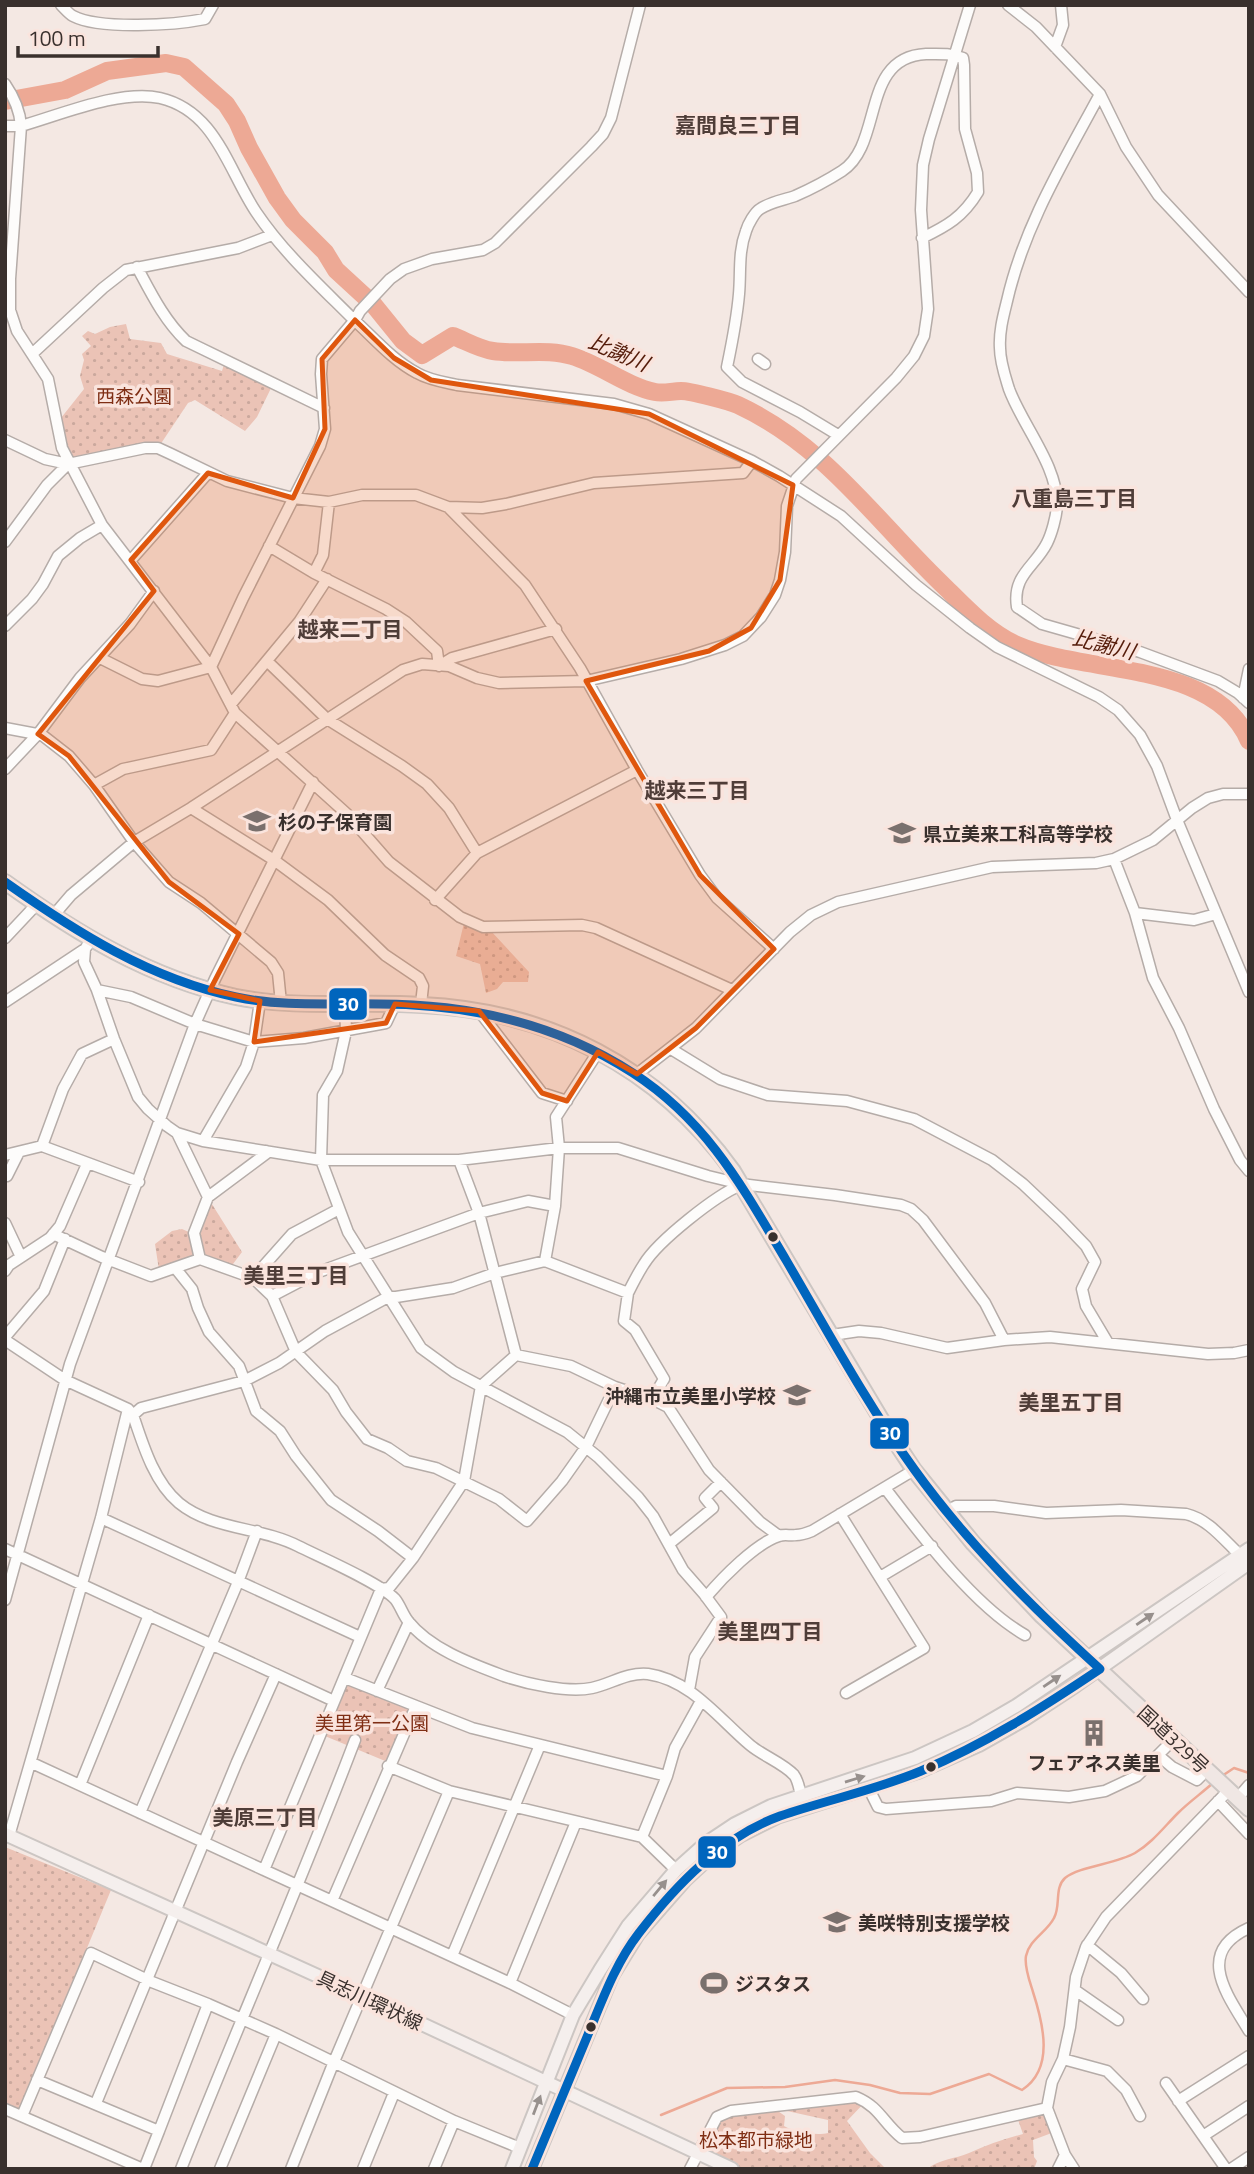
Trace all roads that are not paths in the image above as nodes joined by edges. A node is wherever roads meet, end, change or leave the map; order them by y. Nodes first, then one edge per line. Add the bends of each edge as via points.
1 (61, 5) edge
2 (213, 5) edge
3 (640, 5) edge
4 (970, 5) edge
5 (1008, 5) edge
6 (1061, 5) edge
7 (1055, 47) junction
8 (954, 54) junction
9 (5, 84) edge
10 (1101, 94) junction
11 (21, 121) junction
12 (5, 126) edge
13 (10, 221) edge
14 (272, 235) junction
15 (922, 238) junction
16 (137, 267) junction
17 (8, 279) edge
18 (1249, 292) edge
19 (357, 315) junction
20 (32, 354) junction
21 (324, 408) junction
22 (838, 435) junction
23 (5, 440) edge
24 (751, 461) junction
25 (68, 464) junction
26 (208, 473) junction
27 (793, 485) junction
28 (293, 498) junction
29 (329, 502) junction
30 (448, 507) junction
31 (102, 525) junction
32 (5, 542) edge
33 (269, 547) junction
34 (131, 561) junction
35 (314, 573) junction
36 (327, 579) junction
37 (154, 591) junction
38 (5, 626) edge
39 (556, 629) junction
40 (100, 658) junction
41 (267, 661) junction
42 (439, 666) junction
43 (211, 667) junction
44 (1249, 669) edge
45 (586, 681) junction
46 (1246, 701) edge
47 (233, 709) junction
48 (327, 719) junction
49 (5, 728) edge
50 (38, 734) junction
51 (277, 752) junction
52 (5, 769) edge
53 (637, 770) junction
54 (313, 782) junction
55 (94, 785) junction
56 (1246, 794) edge
57 (191, 808) junction
58 (1177, 820) junction
59 (134, 842) junction
60 (477, 853) junction
61 (1114, 859) junction
62 (274, 860) junction
63 (5, 882) edge
64 (435, 900) junction
65 (36, 905) junction
66 (1135, 913) junction
67 (1216, 914) junction
68 (52, 916) junction
69 (239, 934) junction
70 (5, 938) edge
71 (88, 945) junction
72 (774, 949) junction
73 (97, 990) junction
74 (209, 990) junction
75 (732, 990) junction
76 (1249, 992) edge
77 (260, 1001) junction
78 (5, 1002) edge
79 (281, 1003) junction
80 (345, 1004) junction
81 (395, 1004) junction
82 (421, 1004) junction
83 (479, 1011) junction
84 (195, 1024) junction
85 (346, 1031) junction
86 (114, 1038) junction
87 (254, 1042) junction
88 (671, 1049) junction
89 (598, 1052) junction
90 (637, 1074) junction
91 (567, 1101) junction
92 (161, 1121) junction
93 (177, 1132) junction
94 (203, 1141) junction
95 (42, 1146) junction
96 (559, 1148) junction
97 (266, 1151) junction
98 (19, 1152) junction
99 (5, 1155) edge
100 (321, 1160) junction
101 (460, 1160) junction
102 (87, 1164) junction
103 (1249, 1171) edge
104 (6, 1177) edge
105 (139, 1182) junction
106 (741, 1184) junction
107 (208, 1197) junction
108 (555, 1206) junction
109 (339, 1209) junction
110 (479, 1213) junction
111 (5, 1223) edge
112 (53, 1234) junction
113 (65, 1239) junction
114 (363, 1256) junction
115 (21, 1257) junction
116 (200, 1259) junction
117 (108, 1260) junction
118 (545, 1261) junction
119 (176, 1269) junction
120 (5, 1271) edge
121 (495, 1273) junction
122 (253, 1278) junction
123 (628, 1293) junction
124 (272, 1296) junction
125 (388, 1297) junction
126 (832, 1335) junction
127 (5, 1338) edge
128 (1004, 1340) junction
129 (1108, 1343) junction
130 (1249, 1350) edge
131 (296, 1352) junction
132 (516, 1354) junction
133 (65, 1380) junction
134 (244, 1381) junction
135 (481, 1386) junction
136 (615, 1387) junction
137 (652, 1399) junction
138 (131, 1412) junction
139 (586, 1447) junction
140 (915, 1470) junction
141 (464, 1481) junction
142 (721, 1482) junction
143 (885, 1488) junction
144 (947, 1511) junction
145 (841, 1514) junction
146 (101, 1518) junction
147 (257, 1531) junction
148 (779, 1536) junction
149 (669, 1544) junction
150 (932, 1546) junction
151 (5, 1549) edge
152 (18, 1554) junction
153 (1246, 1556) edge
154 (413, 1558) junction
155 (880, 1577) junction
156 (238, 1582) junction
157 (82, 1584) junction
158 (381, 1589) junction
159 (706, 1597) junction
160 (5, 1600) edge
161 (149, 1615) junction
162 (409, 1622) junction
163 (1025, 1635) dead end
164 (360, 1637) junction
165 (211, 1644) junction
166 (1088, 1657) junction
167 (1100, 1669) junction
168 (276, 1674) junction
169 (345, 1678) junction
170 (377, 1690) junction
171 (688, 1690) junction
172 (846, 1693) dead end
173 (701, 1700) junction
174 (334, 1701) junction
175 (416, 1706) junction
176 (1174, 1739) junction
177 (355, 1740) dead end
178 (540, 1745) junction
179 (1158, 1755) junction
180 (32, 1763) junction
181 (388, 1766) junction
182 (1206, 1775) junction
183 (667, 1776) junction
184 (80, 1785) junction
185 (1249, 1785) edge
186 (869, 1789) junction
187 (449, 1791) junction
188 (1227, 1794) junction
189 (801, 1795) junction
190 (516, 1808) junction
191 (1249, 1810) edge
192 (140, 1813) junction
193 (576, 1822) junction
194 (1249, 1834) edge
195 (7, 1835) edge
196 (642, 1837) junction
197 (204, 1842) junction
198 (264, 1870) junction
199 (676, 1870) junction
200 (298, 1886) junction
201 (332, 1901) junction
202 (176, 1912) junction
203 (1249, 1928) edge
204 (391, 1929) junction
205 (1087, 1945) junction
206 (271, 1955) junction
207 (452, 1956) junction
208 (147, 1980) junction
209 (510, 1983) junction
210 (1075, 1990) junction
211 (362, 1996) junction
212 (1143, 1999) dead end
213 (208, 2004) junction
214 (573, 2015) junction
215 (241, 2018) junction
216 (1118, 2020) dead end
217 (1249, 2032) edge
218 (276, 2034) junction
219 (1249, 2056) edge
220 (1063, 2059) junction
221 (333, 2064) junction
222 (37, 2080) junction
223 (546, 2083) junction
224 (1166, 2083) dead end
225 (564, 2092) junction
226 (394, 2093) junction
227 (1178, 2101) junction
228 (96, 2103) junction
229 (1249, 2106) edge
230 (1047, 2108) junction
231 (5, 2109) edge
232 (22, 2116) junction
233 (1140, 2116) dead end
234 (454, 2121) junction
235 (159, 2131) junction
236 (1203, 2136) junction
237 (520, 2148) junction
238 (698, 2152) junction
239 (1065, 2155) junction
240 (1249, 2157) edge
241 (144, 2169) edge
242 (181, 2169) edge
243 (220, 2169) edge
244 (291, 2169) edge
245 (363, 2169) edge
246 (434, 2169) edge
247 (512, 2169) edge
248 (532, 2169) edge
249 (690, 2169) edge
250 (732, 2169) edge
251 (1058, 2169) edge
252 (1074, 2169) edge
253 (1228, 2169) edge

1 - 2 street via 73,16 90,21 143,25 205,19
3 - 19 street via 611,118 597,141 495,243 483,250 419,262 390,279
4 - 8 street
5 - 7 street
6 - 7 street via 1063,25
7 - 10 street
8 - 15 street via 923,165
8 - 15 street via 964,65 965,129 978,192 958,218
8 - 22 street via 918,55 901,62 889,73 874,101 854,162 799,194 758,209 746,230 727,367 742,382
9 - 11 street
10 - 18 street via 1150,185
10 - 46 street via 1034,217 1000,329 1001,360 1010,392 1050,472 1057,498 1047,544 1016,589 1017,607 1042,624 1140,652 1218,681
11 - 12 street
11 - 13 street
11 - 14 street via 118,97 143,95 173,102 197,116 208,129
13 - 17 street
14 - 16 street via 238,248
14 - 19 street via 294,261
15 - 22 street via 928,309 921,344 896,378
16 - 20 street via 103,288
16 - 21 street via 161,311 186,341
17 - 20 street via 10,310
19 - 21 street via 322,359
19 - 24 street via 394,358 432,380 614,404 649,414
20 - 25 street via 48,379
21 - 28 street via 320,446
22 - 27 street
23 - 25 street via 45,459
24 - 27 street
24 - 30 street via 743,473 594,483 482,508
25 - 26 street via 158,448
25 - 31 street
25 - 32 street
26 - 28 street
26 - 34 street
27 - 45 street via 780,580 768,608 743,636 709,651
27 - 58 street via 841,516 915,585 997,647 1118,710 1140,735
28 - 29 street
28 - 33 street
29 - 30 street via 362,495 416,495
29 - 35 street via 323,555
30 - 39 street via 514,572
31 - 34 street
31 - 38 street via 58,556 32,599
33 - 35 street
33 - 43 street
34 - 37 street
35 - 36 street
36 - 41 street
36 - 42 street via 406,622 437,651
37 - 40 street
37 - 43 street
39 - 42 street via 452,658
39 - 45 street
40 - 43 street via 142,679 158,681
40 - 50 street
41 - 47 street
41 - 48 street
42 - 45 street via 499,683
42 - 48 street via 422,664 403,670
43 - 47 street
44 - 46 street
45 - 53 street
47 - 51 street
47 - 55 street via 211,750 123,769
48 - 51 street
48 - 60 street via 427,784 449,808
49 - 50 street
50 - 52 street
50 - 55 street via 69,755
51 - 54 street
51 - 57 street
53 - 60 street
53 - 72 street via 717,898
54 - 62 street
54 - 64 street via 389,862
55 - 59 street
56 - 58 street via 1208,798
57 - 59 street
57 - 62 street
58 - 61 street via 1153,840
58 - 67 street
59 - 68 street
59 - 69 street via 169,882
60 - 64 street
61 - 66 street
61 - 72 street via 992,867 838,902 811,915
62 - 69 street
62 - 82 street via 328,900 385,955 419,978
63 - 65 highway, 国道329号
64 - 75 street via 483,927 596,928
65 - 68 highway, 国道329号
65 - 70 street
66 - 67 street via 1194,920
66 - 103 street via 1153,978 1214,1109
67 - 76 street
68 - 71 highway, 国道329号
69 - 74 street
69 - 79 street via 261,951 278,973
71 - 73 street via 84,962
71 - 74 highway, 国道329号
71 - 78 street
72 - 75 street
73 - 84 street via 131,997
73 - 86 street
74 - 77 highway, 国道329号
74 - 84 street
75 - 88 street
77 - 79 highway, 国道329号
77 - 87 street
79 - 80 highway, 国道329号
80 - 81 highway, 国道329号
80 - 85 street
81 - 82 highway, 国道329号
81 - 85 street via 386,1023
82 - 83 highway, 国道329号
83 - 89 highway, 国道329号 via 554,1032
83 - 91 street via 542,1093
84 - 87 street
84 - 92 street
85 - 87 street
85 - 100 street via 337,1071 323,1095
86 - 92 street via 138,1097
86 - 95 street via 82,1054
87 - 94 street via 246,1067
88 - 90 street
88 - 129 street via 720,1079 768,1095 847,1101 914,1119 992,1160 1086,1246 1095,1262 1082,1289 1086,1306
89 - 90 highway, 国道329号
89 - 91 street
90 - 106 highway, 国道329号 via 700,1129
91 - 96 street via 556,1117
92 - 93 street
92 - 105 street
93 - 94 street
93 - 107 street
94 - 97 street
95 - 98 street
95 - 102 street
96 - 101 street
96 - 106 street via 618,1148
96 - 108 street
97 - 100 street
97 - 107 street
98 - 99 street
98 - 104 street
100 - 101 street
100 - 109 street
101 - 110 street
102 - 105 street
102 - 112 street
105 - 117 street
106 - 123 street via 712,1201 656,1248
106 - 126 highway, 国道329号
106 - 128 street via 889,1202 911,1209 985,1304
107 - 116 street via 194,1233
108 - 110 street via 528,1201
108 - 118 street
109 - 114 street
109 - 122 street via 292,1234
110 - 114 street
110 - 121 street
111 - 115 street
112 - 113 street
112 - 115 street
113 - 117 street
113 - 127 street via 44,1291
114 - 124 street
114 - 125 street
115 - 120 street
116 - 119 street
116 - 122 street
117 - 119 street via 151,1276
117 - 133 street
118 - 121 street
118 - 123 street
119 - 134 street via 192,1289 209,1332 239,1366
121 - 125 street via 453,1288
121 - 132 street
122 - 124 street
123 - 137 street via 624,1321 635,1330 664,1379
124 - 131 street
125 - 131 street
125 - 135 street via 421,1348
126 - 128 street via 881,1333 947,1348
126 - 140 highway, 国道329号
127 - 133 street
128 - 129 street via 1050,1337
129 - 130 street via 1220,1354
131 - 134 street
131 - 141 street via 333,1391 368,1439 407,1461
132 - 135 street
132 - 136 street via 571,1366
133 - 138 street
133 - 152 street
134 - 138 street
134 - 154 street via 256,1411 280,1431 331,1500
135 - 139 street
135 - 141 street
136 - 137 street
136 - 139 street
137 - 142 street via 668,1407
138 - 146 street
138 - 147 street via 169,1493 181,1505 202,1517
139 - 141 street via 527,1521 499,1499
139 - 149 street via 638,1497
140 - 143 street
140 - 144 highway, 国道329号
141 - 154 street
142 - 148 street
142 - 149 street via 705,1498 713,1508
143 - 145 street
143 - 150 street
144 - 153 street via 956,1506 993,1506 1046,1514 1121,1510 1186,1514 1196,1516
144 - 166 highway, 国道329号 via 1042,1616
145 - 148 street via 812,1531
145 - 155 street
146 - 156 street
146 - 157 street
147 - 156 street
147 - 158 street via 290,1542
148 - 159 street via 753,1550
149 - 159 street
150 - 155 street
150 - 163 street via 987,1607
151 - 152 street
152 - 157 street
152 - 160 street
166 -> 153 main road
153 - 167 main road
154 - 158 street via 389,1588
155 - 172 street via 924,1648
156 - 164 street
156 - 165 street
157 - 161 street
157 - 180 street
158 - 162 street via 395,1599
158 - 164 street
159 - 171 street via 720,1617 695,1657
161 - 165 street
161 - 184 street
162 - 170 street
162 - 171 street via 462,1659 526,1682 573,1690 632,1674 650,1675
164 - 169 street
165 - 168 street
165 - 192 street
166 - 167 highway, 国道329号
189 -> 166 main road via 915,1758 961,1736 1016,1706
167 - 176 highway, 国道329号
167 - 186 main road via 979,1745
168 - 174 street
168 - 197 street
169 - 170 street
169 - 174 street
170 - 175 street
171 - 173 street
173 - 183 street via 675,1748
173 - 189 street via 760,1753 795,1775
174 - 198 street
175 - 178 street via 472,1728
175 - 181 street
176 - 179 street
176 - 182 highway, 国道329号
177 - 200 street
178 - 183 street
178 - 190 street
179 - 182 street via 1197,1780
179 - 186 street via 1127,1783 1069,1797 1017,1793 991,1801 886,1809 878,1807
180 - 184 street
180 - 195 street
181 - 187 street
181 - 201 street
182 - 188 highway, 国道329号
183 - 196 street
184 - 192 street
185 - 188 street
186 - 225 main road via 777,1817 741,1835 686,1879 638,1934 612,1976
187 - 190 street
187 - 204 street
188 - 191 highway, 国道329号
188 - 194 street
188 - 205 street via 1106,1917
189 - 199 main road via 735,1824
190 - 193 street
190 - 207 street
192 - 197 street
193 - 196 street
193 - 209 street
195 - 202 main road, 具志川環状線
196 - 199 street
197 - 198 street
197 - 202 street
198 - 200 street
214 -> 199 main road via 628,1926
200 - 201 street
200 - 206 street
201 - 204 street
202 - 206 main road, 具志川環状線
202 - 208 street
203 - 217 street via 1228,1943 1219,1967 1224,1991
204 - 207 street
204 - 211 street
205 - 210 street
205 - 212 street
206 - 211 main road, 具志川環状線
206 - 215 street
207 - 209 street
208 - 213 street
208 - 222 street via 91,1953
208 - 228 street
209 - 214 street
210 - 216 street
210 - 220 street
211 - 221 street
211 - 223 main road, 具志川環状線
213 - 215 street
213 - 235 street
214 - 223 main road
215 - 218 street
215 - 242 street
218 - 221 street
218 - 243 street
219 - 227 street
220 - 230 street
220 - 233 street via 1107,2071 1126,2090
221 - 226 street
221 - 244 street
222 - 228 street
222 - 232 street
223 - 225 main road, 具志川環状線
237 -> 223 main road
224 - 227 street
225 - 238 main road, 具志川環状線
225 - 248 main road
226 - 234 street
226 - 245 street
227 - 236 street
228 - 235 street
229 - 236 street
230 - 238 street via 902,2138 872,2104 856,2097 731,2111 717,2117
230 - 239 street
231 - 232 street
232 - 241 street
234 - 237 street
234 - 246 street
235 - 241 street
236 - 253 street
237 - 247 main road
238 - 249 street
238 - 250 main road, 具志川環状線
239 - 251 street
239 - 252 street
240 - 253 street

